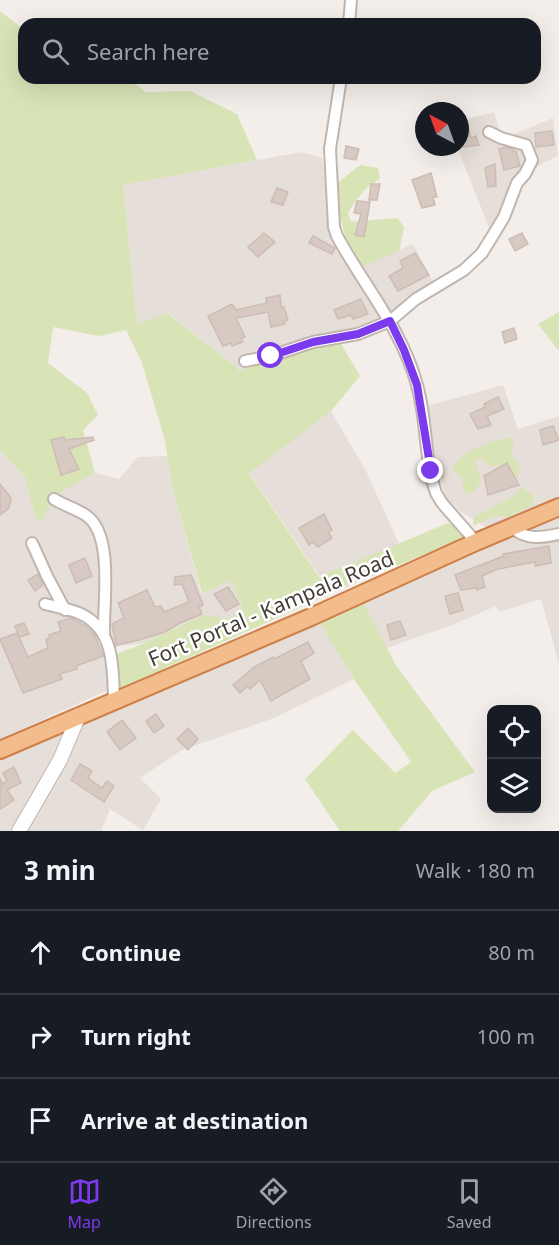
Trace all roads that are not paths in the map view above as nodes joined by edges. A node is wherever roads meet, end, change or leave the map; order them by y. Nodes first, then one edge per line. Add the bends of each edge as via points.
1 (351, 0) edge
2 (350, 18) edge
3 (340, 84) edge
4 (489, 132) dead end
5 (390, 321) junction
6 (245, 361) dead end
7 (54, 499) dead end
8 (559, 507) edge
9 (512, 528) junction
10 (559, 534) edge
11 (476, 542) junction
12 (32, 543) dead end
13 (45, 604) dead end
14 (65, 610) junction
15 (104, 633) junction
16 (114, 702) junction
17 (79, 716) junction
18 (0, 750) edge
19 (19, 831) edge

1 - 2 street
3 - 5 street via 330,149 334,227
4 - 5 street via 526,144 532,160 504,217 483,253
5 - 6 street via 358,334
5 - 11 street via 417,385 436,493
7 - 15 street via 87,516 100,534
8 - 9 highway, Fort Portal - Kampala Road
9 - 10 street via 528,537
9 - 11 highway, Fort Portal - Kampala Road
11 - 16 highway, Fort Portal - Kampala Road
12 - 14 street
13 - 14 street
14 - 15 street via 89,618
15 - 16 street via 113,666
16 - 17 highway, Fort Portal - Kampala Road
17 - 18 highway, Fort Portal - Kampala Road
17 - 19 street via 60,760

